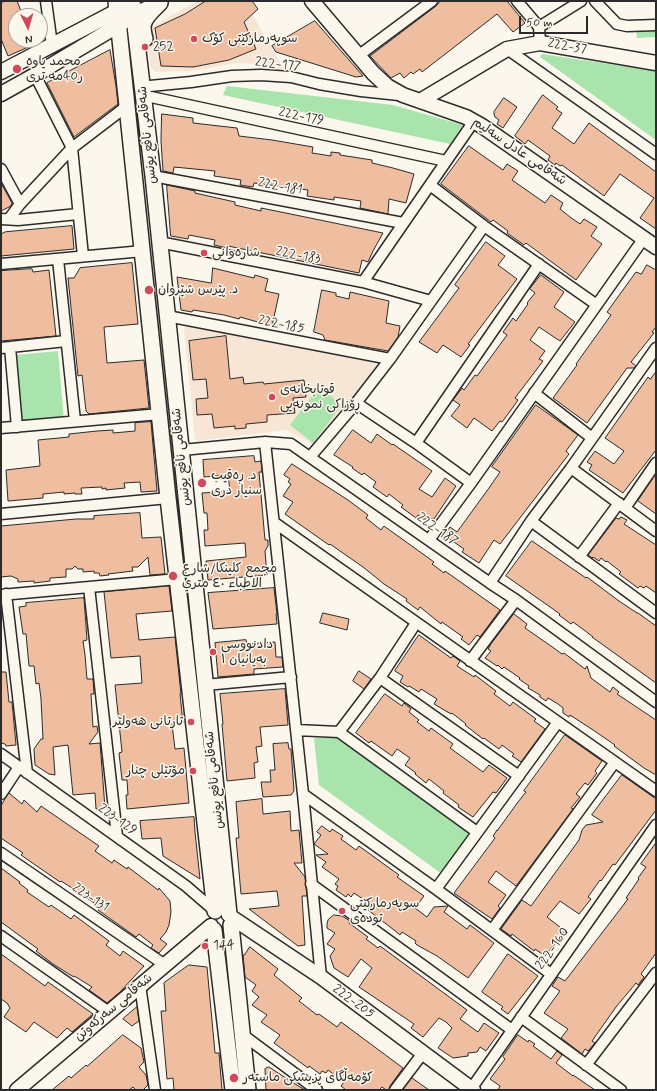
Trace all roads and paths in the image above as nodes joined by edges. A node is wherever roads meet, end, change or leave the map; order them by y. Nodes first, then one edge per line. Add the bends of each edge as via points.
1 (46, 1) edge
2 (312, 1) edge
3 (432, 1) edge
4 (517, 1) edge
5 (581, 1) edge
6 (595, 1) edge
7 (162, 2) edge
8 (132, 5) edge
9 (118, 12) edge
10 (656, 25) edge
11 (539, 27) junction
12 (540, 42) junction
13 (52, 46) junction
14 (507, 49) junction
15 (358, 56) junction
16 (656, 63) edge
17 (1, 72) edge
18 (35, 75) junction
19 (150, 92) junction
20 (1, 94) edge
21 (403, 95) junction
22 (420, 101) junction
23 (127, 106) junction
24 (474, 121) junction
25 (148, 133) junction
26 (72, 148) junction
27 (656, 154) edge
28 (446, 161) junction
29 (1, 169) edge
30 (153, 176) junction
31 (430, 185) junction
32 (20, 204) junction
33 (78, 214) junction
34 (5, 219) edge
35 (403, 223) junction
36 (484, 226) junction
37 (644, 238) junction
38 (160, 242) junction
39 (656, 247) edge
40 (143, 251) junction
41 (83, 256) junction
42 (58, 259) junction
43 (1, 264) edge
44 (539, 264) junction
45 (363, 282) junction
46 (431, 301) junction
47 (597, 305) junction
48 (167, 316) junction
49 (66, 341) junction
50 (5, 348) edge
51 (656, 348) edge
52 (172, 357) junction
53 (154, 359) junction
54 (390, 359) junction
55 (534, 393) junction
56 (356, 403) junction
57 (160, 414) junction
58 (75, 421) junction
59 (17, 426) junction
60 (1, 428) edge
61 (592, 438) junction
62 (265, 442) junction
63 (416, 443) junction
64 (182, 450) junction
65 (310, 457) junction
66 (656, 463) edge
67 (571, 468) junction
68 (471, 483) junction
69 (168, 498) junction
70 (622, 505) junction
71 (1, 514) edge
72 (531, 522) junction
73 (275, 524) junction
74 (656, 531) edge
75 (429, 540) junction
76 (579, 557) junction
77 (178, 578) junction
78 (490, 583) junction
79 (90, 587) junction
80 (4, 595) edge
81 (516, 600) junction
82 (656, 613) edge
83 (416, 623) junction
84 (470, 661) junction
85 (291, 677) junction
86 (380, 678) junction
87 (205, 685) junction
88 (655, 700) edge
89 (558, 722) junction
90 (296, 730) junction
91 (339, 732) junction
92 (1, 754) edge
93 (615, 762) junction
94 (23, 770) junction
95 (519, 776) junction
96 (656, 791) edge
97 (1, 794) edge
98 (303, 794) junction
99 (656, 825) edge
100 (477, 832) junction
101 (117, 836) junction
102 (1, 853) edge
103 (311, 884) junction
104 (436, 889) junction
105 (227, 917) junction
106 (213, 928) junction
107 (492, 930) junction
108 (1, 936) edge
109 (165, 965) junction
110 (656, 973) edge
111 (551, 974) junction
112 (321, 978) junction
113 (140, 985) junction
114 (109, 1012) junction
115 (521, 1017) junction
116 (512, 1030) junction
117 (243, 1035) junction
118 (423, 1053) junction
119 (586, 1065) junction
120 (472, 1089) edge
121 (17, 1090) edge
122 (154, 1090) edge
123 (233, 1090) edge
124 (248, 1090) edge
125 (317, 1090) edge
126 (395, 1090) edge
127 (621, 1090) edge

1 - 13 street
2 - 15 street, شەقامی عادل سەلیم
3 - 15 street
4 - 11 street
5 - 11 street
6 - 10 street via 617,24
7 - 8 street
7 - 19 main road via 147,16 143,26
8 - 9 street
8 - 25 main road, شەقامی نافع یونس
9 - 13 street
9 - 18 street
9 - 23 main road, شەقامی نافع یونس
11 - 12 street
12 - 14 street, 222-37
12 - 16 street, 222-37
13 - 17 street
14 - 22 street, 222-37
14 - 27 street
15 - 21 street, شەقامی عادل سەلیم via 379,80
18 - 20 street
18 - 26 street
19 - 21 street, 222-177 via 191,82 262,75 291,77 361,92
19 - 25 main road via 153,120
19 - 28 street, 222-179
21 - 22 street, شەقامی عادل سەلیم
22 - 24 street, شەقامی عادل سەلیم
23 - 26 street
23 - 40 main road, شەقامی نافع یونس
24 - 28 street
24 - 37 street, شەقامی عادل سەلیم
25 - 30 main road, شەقامی نافع یونس
26 - 32 street
26 - 33 street
28 - 31 street
29 - 32 street
30 - 35 street, 222-181
30 - 38 main road, شەقامی نافع یونس
31 - 35 street
31 - 36 street
32 - 34 street
33 - 34 street
33 - 41 street
35 - 45 street
36 - 44 street
36 - 46 street
37 - 39 street, شەقامی عادل سەلیم
37 - 47 street
38 - 45 street, 222-183
38 - 48 main road, شەقامی نافع یونس
40 - 41 street
40 - 53 main road, شەقامی نافع یونس
41 - 42 street
42 - 43 street
42 - 49 street
44 - 47 street
44 - 63 street
45 - 46 street, 222-183
46 - 54 street
47 - 55 street
48 - 52 main road, شەقامی نافع یونس
48 - 54 street, 222-185
49 - 50 street
49 - 58 street
50 - 59 street
51 - 61 street
52 - 53 main road
52 - 64 main road, شەقامی نافع یونس
53 - 57 main road, شەقامی نافع یونس
54 - 56 street
55 - 61 street
55 - 68 street
56 - 63 street
56 - 65 street
57 - 58 street
57 - 69 main road, شەقامی نافع یونس
58 - 59 street
59 - 60 street
61 - 67 street
62 - 64 street, 222-187
62 - 65 street, 222-187 via 291,444
62 - 73 street
63 - 68 street
64 - 87 main road, شەقامی نافع یونس
65 - 75 street, 222-187
66 - 70 street
67 - 70 street
67 - 72 street
68 - 75 street
69 - 71 street
69 - 77 main road, شەقامی نافع یونس
70 - 74 street
70 - 76 street
72 - 76 street
72 - 78 street
73 - 83 street
73 - 85 street
75 - 78 street, 222-187
76 - 82 street
77 - 79 street
77 - 105 main road, شەقامی نافع یونس
78 - 81 street, 222-187
79 - 80 street
79 - 101 street
80 - 94 street
81 - 84 street
81 - 88 street, 222-187
83 - 84 street
83 - 86 street
84 - 89 street
85 - 87 street
85 - 90 street
86 - 91 street
86 - 95 street
87 - 105 main road, شەقامی نافع یونس
89 - 93 street
89 - 95 street
90 - 91 street
90 - 98 street
91 - 100 street
92 - 94 street, 223-129
93 - 96 street
93 - 107 street
94 - 97 street
94 - 101 street, 223-129
95 - 100 street
98 - 103 street
98 - 104 street
99 - 111 street, 222-160
100 - 104 street
101 - 105 street, 223-129
102 - 109 street, 223-131
103 - 112 street
103 - 116 street
104 - 107 street
105 - 106 main road via 227,930 221,932
105 - 106 main road, شەقامی نافع یونس via 212,913 209,919
105 - 112 street, 222-205
105 - 117 main road, شەقامی نافع یونس
106 - 109 street, شەقامی سەرکەوتن
106 - 123 main road, شەقامی نافع یونس
107 - 111 street
108 - 114 street
109 - 113 street, شەقامی سەرکەوتن
110 - 119 street
111 - 115 street, 222-160
112 - 118 street, 222-205
113 - 114 street, شەقامی سەرکەوتن
113 - 122 street
114 - 121 street, شەقامی سەرکەوتن
115 - 116 street, 222-160
115 - 119 street
116 - 120 street, 222-160
117 - 124 main road, شەقامی نافع یونس
117 - 125 street
118 - 120 street, 222-205
118 - 126 street
119 - 127 street

